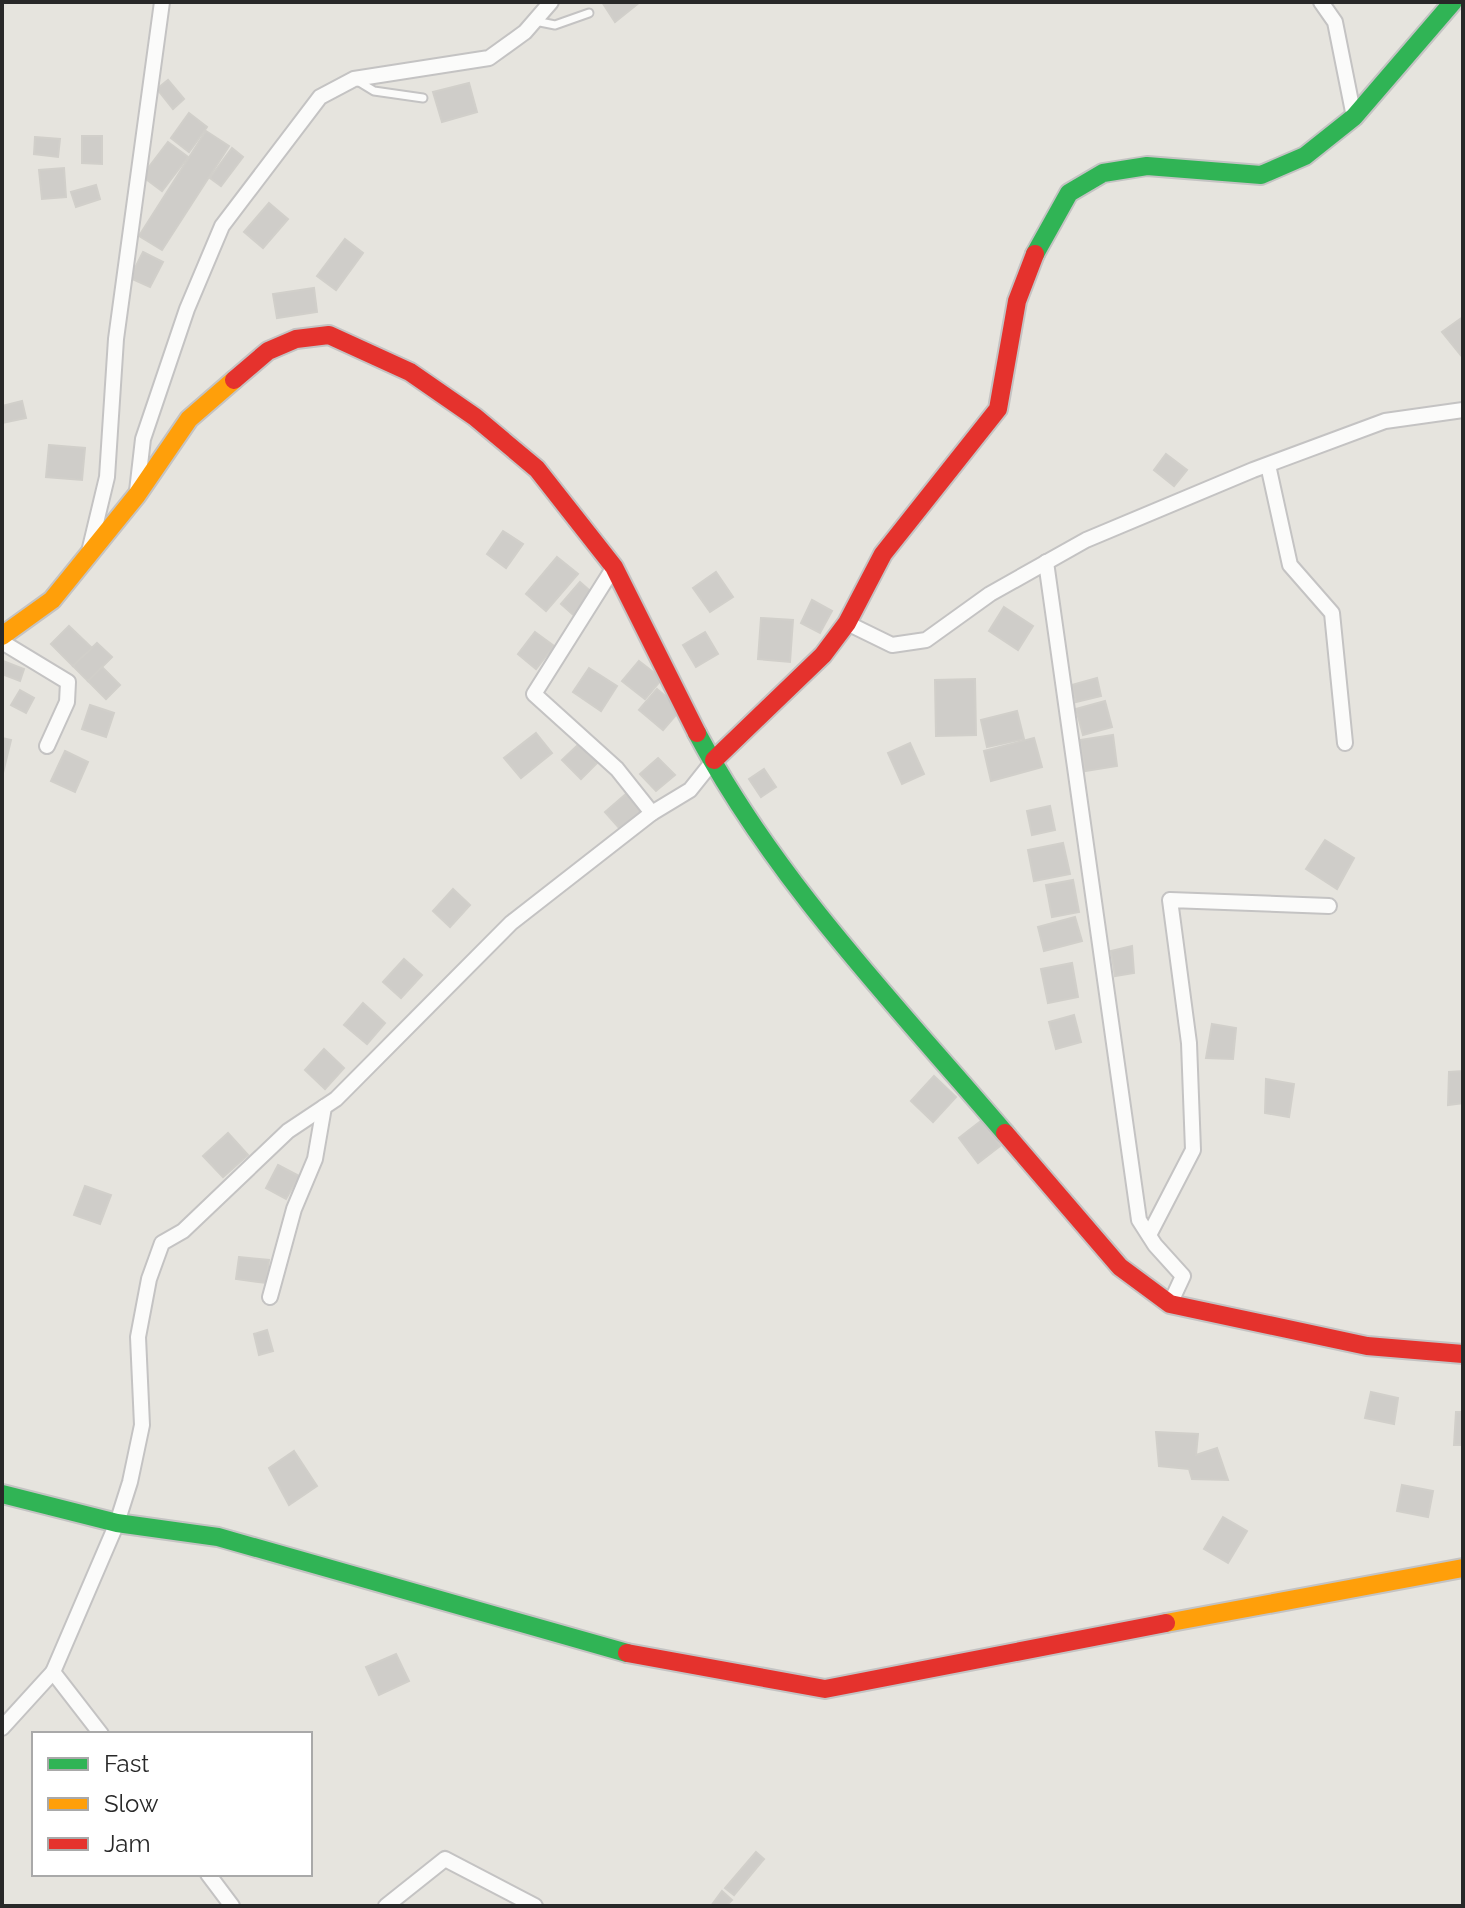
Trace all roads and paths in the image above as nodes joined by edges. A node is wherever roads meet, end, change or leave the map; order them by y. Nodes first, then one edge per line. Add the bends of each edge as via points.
1 (162, 2) edge
2 (551, 2) edge
3 (1321, 2) edge
4 (1453, 2) edge
5 (589, 13) dead end
6 (535, 21) junction
7 (354, 79) junction
8 (423, 98) dead end
9 (1354, 117) junction
10 (1463, 410) edge
11 (1268, 465) junction
12 (137, 495) junction
13 (87, 560) junction
14 (1046, 562) junction
15 (614, 567) junction
16 (847, 623) junction
17 (2, 636) edge
18 (2, 642) edge
19 (1345, 743) dead end
20 (47, 746) dead end
21 (714, 760) junction
22 (652, 813) junction
23 (1329, 906) dead end
24 (324, 1107) junction
25 (1149, 1235) junction
26 (270, 1297) dead end
27 (1170, 1304) junction
28 (1463, 1354) edge
29 (2, 1494) edge
30 (117, 1523) junction
31 (1463, 1568) edge
32 (53, 1672) junction
33 (2, 1728) edge
34 (99, 1732) edge
35 (210, 1876) edge
36 (232, 1906) edge
37 (386, 1906) edge
38 (535, 1906) edge

1 - 13 street via 116,339 107,477
2 - 6 street
3 - 9 street via 1335,22
4 - 9 street
5 - 6 lane via 555,25
6 - 7 street via 489,58
7 - 8 lane via 374,91
7 - 12 street via 320,97 222,226 143,439
9 - 16 street via 1305,156 1261,175 1147,166 1103,173 1069,193 1040,242 1017,301 998,409 883,554
10 - 11 street via 1385,421
11 - 14 street via 1086,540
11 - 19 street via 1290,565 1332,613
12 - 13 street
12 - 15 street via 189,419 268,351 296,339 329,335 410,372 475,417 537,469
13 - 17 street via 52,600
14 - 16 street via 926,640 892,645
14 - 25 street via 1139,1220
15 - 21 street
15 - 22 street via 534,694 617,769
16 - 21 street via 823,655
18 - 20 street via 68,682 67,702
21 - 22 street via 690,790
21 - 27 street via 823,920 1120,1267
22 - 24 street via 511,923
23 - 25 street via 1170,900 1189,1043 1193,1150
24 - 26 street via 315,1159 294,1209
24 - 30 street via 288,1131 183,1231 162,1243 138,1337 142,1425
25 - 27 street via 1183,1276
27 - 28 street via 1367,1346
29 - 30 street
30 - 31 street via 218,1537 614,1651 825,1689
30 - 32 street
32 - 33 street
32 - 34 street
35 - 36 street
37 - 38 street via 445,1859

